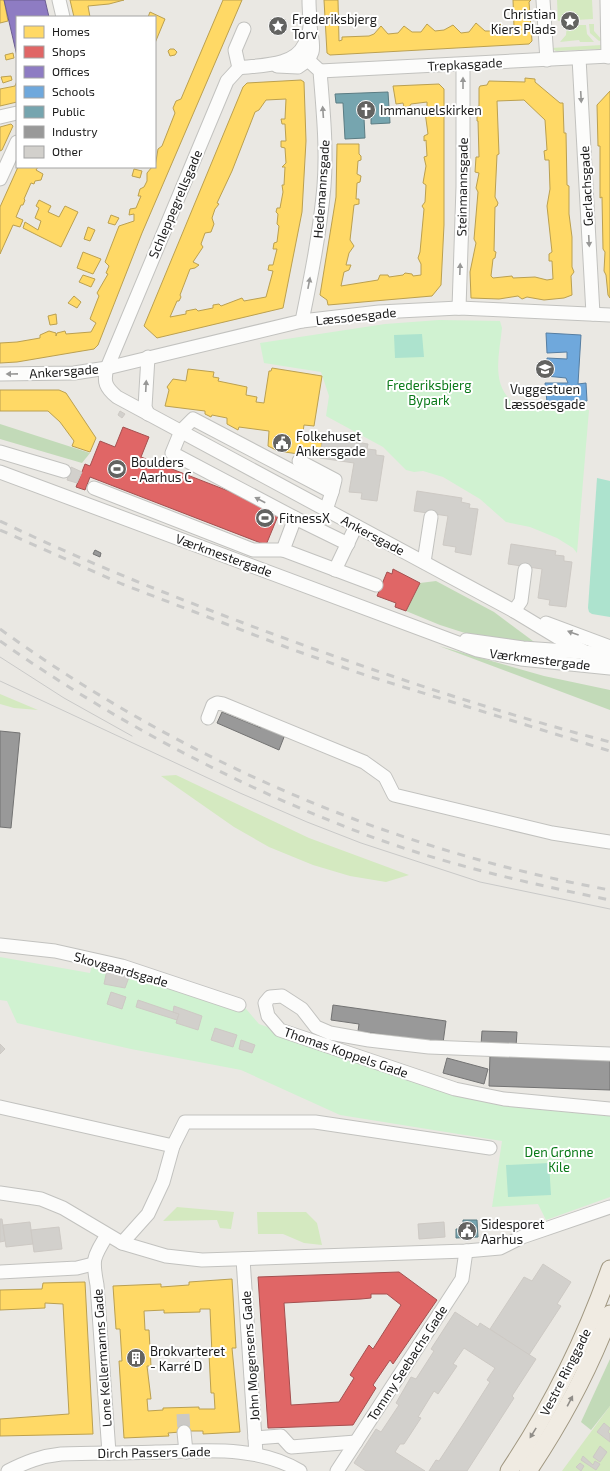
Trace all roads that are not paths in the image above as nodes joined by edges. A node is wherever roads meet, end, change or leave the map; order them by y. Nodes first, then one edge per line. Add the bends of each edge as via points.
1 (59, 0) edge
2 (309, 0) edge
3 (543, 0) edge
4 (607, 0) edge
5 (63, 16) edge
6 (310, 28) junction
7 (244, 29) dead end
8 (609, 56) edge
9 (579, 58) junction
10 (308, 60) junction
11 (547, 60) junction
12 (265, 65) junction
13 (463, 65) junction
14 (239, 68) junction
15 (320, 71) junction
16 (16, 113) edge
17 (0, 117) edge
18 (16, 144) edge
19 (0, 179) edge
20 (459, 308) junction
21 (593, 314) junction
22 (610, 315) edge
23 (302, 321) junction
24 (148, 357) junction
25 (107, 368) junction
26 (0, 374) edge
27 (148, 414) junction
28 (181, 431) junction
29 (0, 452) edge
30 (299, 461) dead end
31 (64, 471) dead end
32 (0, 472) edge
33 (94, 488) dead end
34 (332, 492) junction
35 (326, 510) junction
36 (431, 517) dead end
37 (295, 518) junction
38 (356, 526) junction
39 (348, 544) junction
40 (283, 550) junction
41 (424, 562) junction
42 (335, 570) junction
43 (525, 570) dead end
44 (376, 585) dead end
45 (514, 611) junction
46 (448, 638) junction
47 (610, 647) edge
48 (587, 652) junction
49 (610, 654) edge
50 (610, 666) edge
51 (208, 718) dead end
52 (610, 842) edge
53 (0, 945) edge
54 (239, 1005) dead end
55 (610, 1054) edge
56 (0, 1107) edge
57 (610, 1109) edge
58 (173, 1146) junction
59 (490, 1148) dead end
60 (0, 1193) edge
61 (610, 1207) edge
62 (107, 1235) junction
63 (122, 1243) junction
64 (466, 1251) junction
65 (243, 1259) junction
66 (93, 1264) junction
67 (610, 1269) edge
68 (0, 1272) edge
69 (610, 1314) edge
70 (184, 1432) tunnel mouth
71 (255, 1438) junction
72 (356, 1442) junction
73 (186, 1452) junction
74 (109, 1453) junction
75 (256, 1454) junction
76 (8, 1471) edge
77 (300, 1471) edge
78 (337, 1471) edge
79 (509, 1471) edge
80 (528, 1471) edge

1 - 5 street
2 - 6 street
3 - 11 street
4 - 8 street
6 - 10 street via 314,49
6 - 12 street via 304,46 298,54 290,59
7 - 14 street via 235,50
8 - 9 street, Trepkasgade
9 - 11 street, Trepkasgade
9 -> 21 street, Gerlachsgade
10 - 12 street via 298,67
10 - 15 street
11 - 13 street, Trepkasgade
12 - 14 street
13 - 15 street, Trepkasgade
20 -> 13 street, Steinmannsgade via 463,187
14 - 25 street, Schleppegrellsgade via 227,81
23 -> 15 street, Hedemannsgade via 317,244 324,186 325,134
16 - 17 street
18 - 19 street
20 - 21 street, Læssøesgade
20 - 23 street, Læssøesgade via 386,312
21 - 22 street, Læssøesgade
23 - 24 street, Læssøesgade
24 - 25 street, Læssøesgade
27 -> 24 street via 145,407
25 -> 26 street, Ankersgade via 74,373
25 - 27 street, Ankersgade via 104,379 111,392
27 - 28 street, Ankersgade
28 - 34 street via 193,419
28 - 35 street, Ankersgade
37 -> 28 street via 172,453
29 - 31 street
30 - 34 street via 335,480
32 - 46 street, Værkmestergade
33 - 40 street via 253,550
34 - 35 street
35 - 38 street, Ankersgade
36 - 41 street
37 - 39 street
37 - 40 street
38 - 39 street
38 - 41 street, Ankersgade
39 - 42 street
40 - 42 street
41 - 45 street, Ankersgade
42 - 44 street
43 - 45 street via 521,601
47 -> 45 street, Ankersgade
45 - 48 street, Ankersgade
46 - 48 street, Værkmestergade via 523,648
46 - 50 street, Værkmestergade via 500,656
48 - 49 street, Værkmestergade
48 - 50 street, Ankersgade
51 - 52 street via 213,706 217,703 223,704 364,762 385,776 394,795 552,833
53 - 54 street, Skovgaardsgade via 55,951 122,966
55 - 57 street, Thomas Koppels Gade via 429,1047 369,1040 330,1033 316,1027 302,1009 282,996 270,997 265,1003 268,1016 280,1030 455,1089 504,1099
56 - 58 street
58 - 59 street via 185,1122 314,1122
58 - 63 street via 163,1182 148,1214
60 - 62 street via 41,1199 63,1208
61 - 64 street via 522,1237 500,1248
62 - 63 street
62 - 66 street via 95,1255
63 - 65 street via 166,1256 202,1260
64 - 65 street
64 - 72 street, Tommy Seebachs Gade via 462,1279
65 - 71 street, John Mogensens Gade
66 - 68 street via 77,1268
66 - 74 street, Lone Kellermanns Gade via 98,1285
67 -> 79 main road, Vestre Ringgade via 580,1345 536,1428
80 -> 69 main road, Vestre Ringgade via 550,1438 596,1353
70 - 73 street
71 - 72 street via 281,1436 291,1447
71 - 75 street, John Mogensens Gade
72 - 78 street, Tommy Seebachs Gade
73 - 74 street, Dirch Passers Gade
73 - 75 street, Dirch Passers Gade
74 - 76 street, Dirch Passers Gade via 45,1455
75 - 77 street, Dirch Passers Gade via 287,1463

